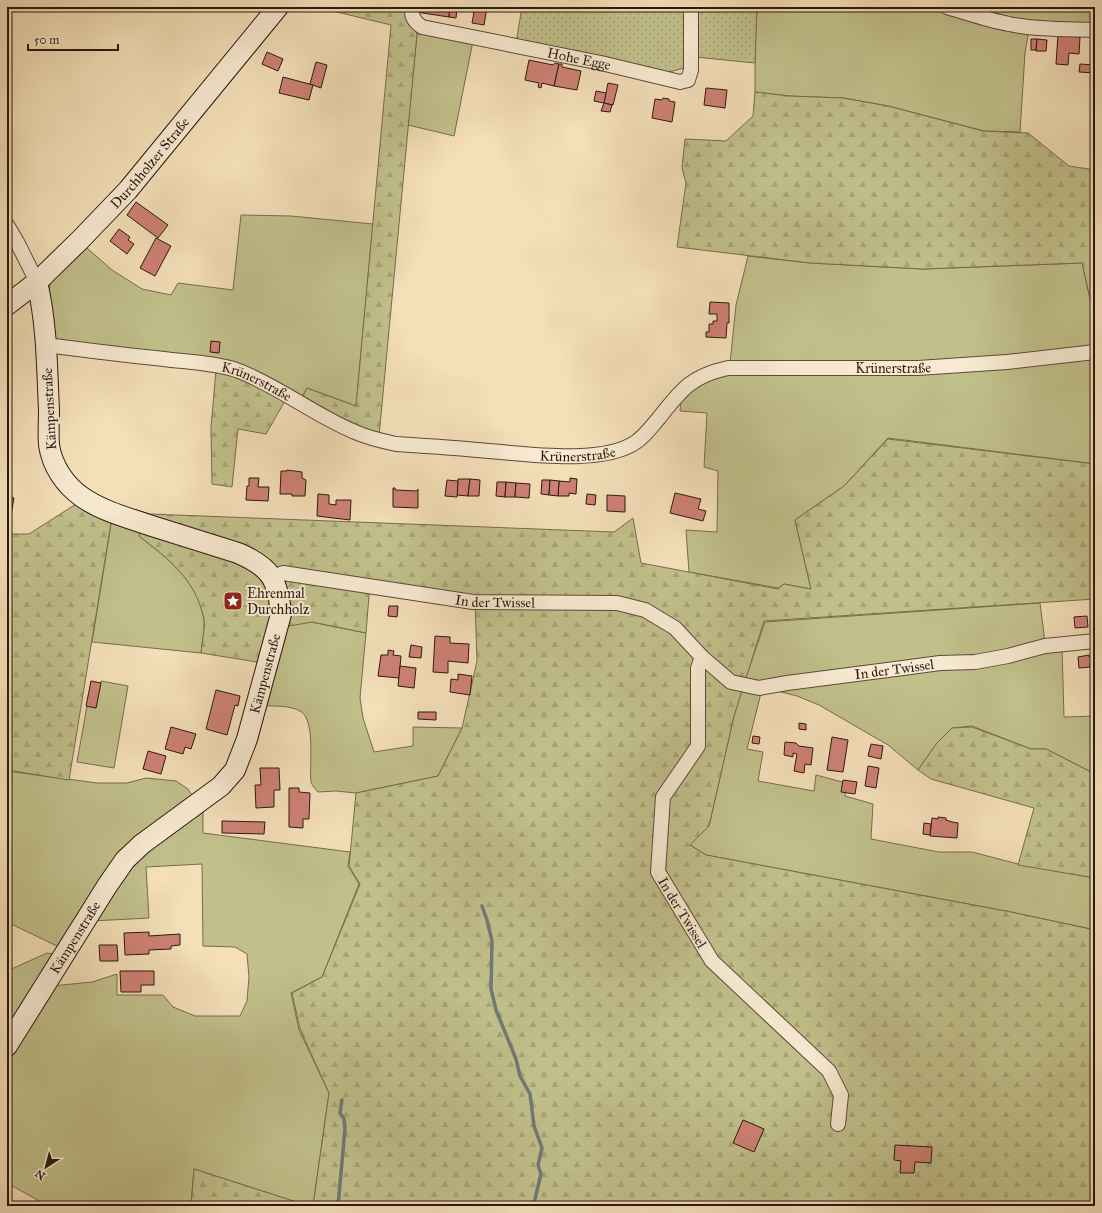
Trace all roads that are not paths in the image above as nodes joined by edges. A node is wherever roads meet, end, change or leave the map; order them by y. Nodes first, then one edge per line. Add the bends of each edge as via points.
1 (278, 7) edge
2 (412, 7) edge
3 (691, 7) edge
4 (947, 7) edge
5 (1095, 30) edge
6 (7, 225) edge
7 (37, 282) junction
8 (7, 305) edge
9 (46, 345) junction
10 (1095, 352) edge
11 (273, 577) junction
12 (1095, 641) edge
13 (702, 657) junction
14 (7, 1046) edge
15 (838, 1124) dead end

1 - 7 street, Durchholzer Straße via 128,190
2 - 3 street, Hohe Egge via 414,22 422,27 601,63 680,82 688,80 691,70
4 - 5 street via 1010,24
6 - 7 street
7 - 8 street, Durchholzer Straße
7 - 9 street, Kämpenstraße via 42,301
9 - 10 street, Krünerstraße via 219,366 237,371 355,433 375,440 396,444 552,456 604,453 636,442 680,392 697,378 728,368 918,368 1007,362
9 - 11 street, Kämpenstraße via 49,445 53,462 68,485 82,497 121,516 253,559
11 - 13 street, In der Twissel via 283,572 473,602 617,603 646,610 675,628
11 - 14 street, Kämpenstraße via 280,614 247,739 235,770 221,786 142,844 118,868
12 - 13 street, In der Twissel via 1045,646 975,662 940,663 759,688 731,682
13 - 15 street, In der Twissel via 698,668 698,746 663,798 658,872 712,960 829,1071 841,1095

